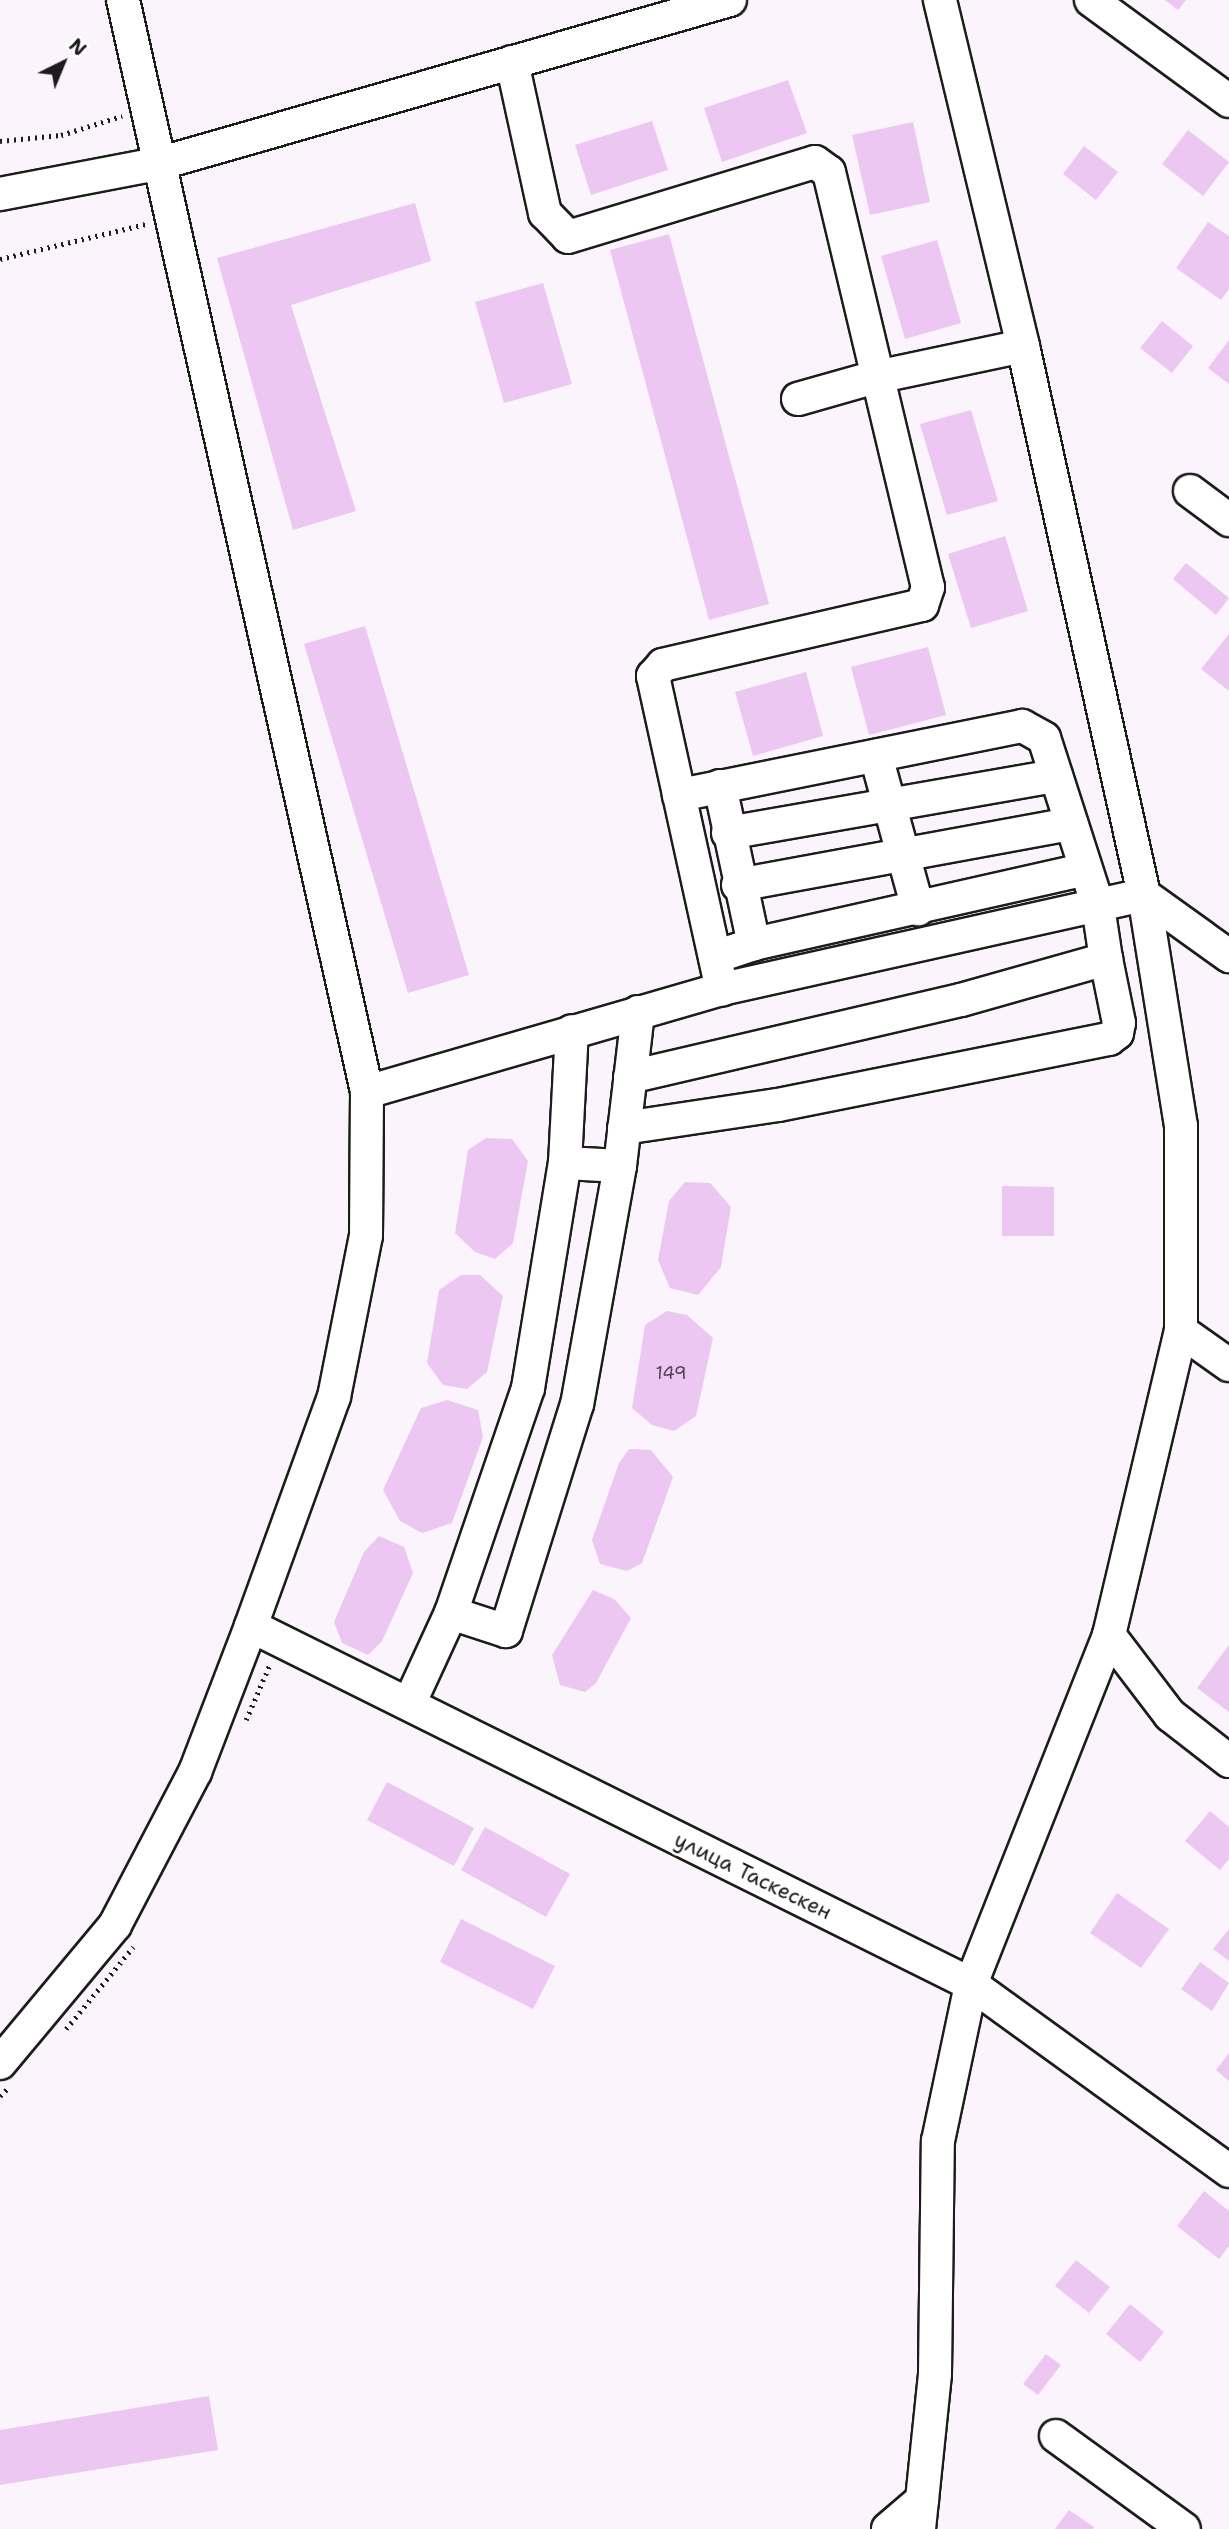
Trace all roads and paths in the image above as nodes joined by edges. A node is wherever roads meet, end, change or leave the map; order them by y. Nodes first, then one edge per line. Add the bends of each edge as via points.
1 (123, 0) edge
2 (730, 0) edge
3 (940, 0) edge
4 (1091, 0) edge
5 (512, 62) junction
6 (1229, 100) edge
7 (147, 108) junction
8 (0, 141) edge
9 (159, 164) junction
10 (0, 194) edge
11 (171, 218) junction
12 (0, 259) edge
13 (1023, 346) junction
14 (876, 377) junction
15 (798, 399) dead end
16 (1190, 491) dead end
17 (1229, 520) edge
18 (876, 756) junction
19 (1056, 776) junction
20 (720, 786) junction
21 (679, 795) junction
22 (891, 805) junction
23 (1072, 824) junction
24 (729, 833) junction
25 (902, 856) junction
26 (1086, 869) junction
27 (738, 885) junction
28 (1144, 895) junction
29 (1098, 906) junction
30 (918, 909) junction
31 (754, 944) junction
32 (1229, 956) edge
33 (715, 957) junction
34 (1106, 959) junction
35 (722, 989) junction
36 (638, 1012) junction
37 (572, 1031) junction
38 (630, 1077) junction
39 (367, 1092) junction
40 (624, 1128) junction
41 (565, 1163) junction
42 (620, 1166) junction
43 (1181, 1331) junction
44 (1229, 1365) edge
45 (528, 1388) junction
46 (577, 1404) junction
47 (452, 1613) junction
48 (251, 1626) junction
49 (1109, 1635) junction
50 (410, 1702) junction
51 (1229, 1761) edge
52 (971, 1984) junction
53 (0, 2063) edge
54 (1229, 2171) edge
55 (1056, 2436) dead end
56 (921, 2514) edge
57 (888, 2529) edge
58 (1184, 2529) edge

1 - 7 street
2 - 5 street
3 - 13 street
4 - 6 street
5 - 9 street
5 - 14 street via 545,213 568,237 815,162 829,172
7 - 8 path via 61,135
7 - 9 street
9 - 10 street
9 - 11 street
11 - 12 path
11 - 39 street
13 - 14 street
13 - 28 street
14 - 15 street
14 - 21 street via 928,587 922,605 663,665 653,676
16 - 17 street
18 - 19 street via 1022,726 1044,738
18 - 20 street
18 - 22 street
19 - 22 street
19 - 23 street
20 - 21 street
20 - 24 street
21 - 33 street
22 - 24 street
22 - 25 street
23 - 25 street
23 - 26 street
24 - 27 street
25 - 27 street
25 - 30 street
26 - 29 street
26 - 30 street
27 - 31 street
28 - 29 street
28 - 32 street
28 - 43 street via 1181,1126
29 - 34 street
29 - 35 street
30 - 31 street
31 - 33 street
33 - 35 street
34 - 38 street via 961,1000
34 - 40 street via 1119,1023 1118,1033 1109,1039 778,1105
35 - 36 street
36 - 37 street
36 - 38 street
37 - 39 street
37 - 41 street
38 - 40 street
39 - 48 street via 366,1236 334,1397
40 - 42 street
41 - 42 street
41 - 45 street
42 - 46 street
43 - 44 street
43 - 49 street
45 - 46 street
45 - 47 street
46 - 47 street via 506,1631
47 - 50 street
48 - 50 street, улица Таскескен
48 - 53 street via 195,1772 116,1925
49 - 51 street via 1170,1715
49 - 52 street
50 - 52 street, улица Таскескен via 504,1756
52 - 54 street, улица Таскескен
52 - 56 street via 938,2141 935,2374
55 - 58 street
56 - 57 street

